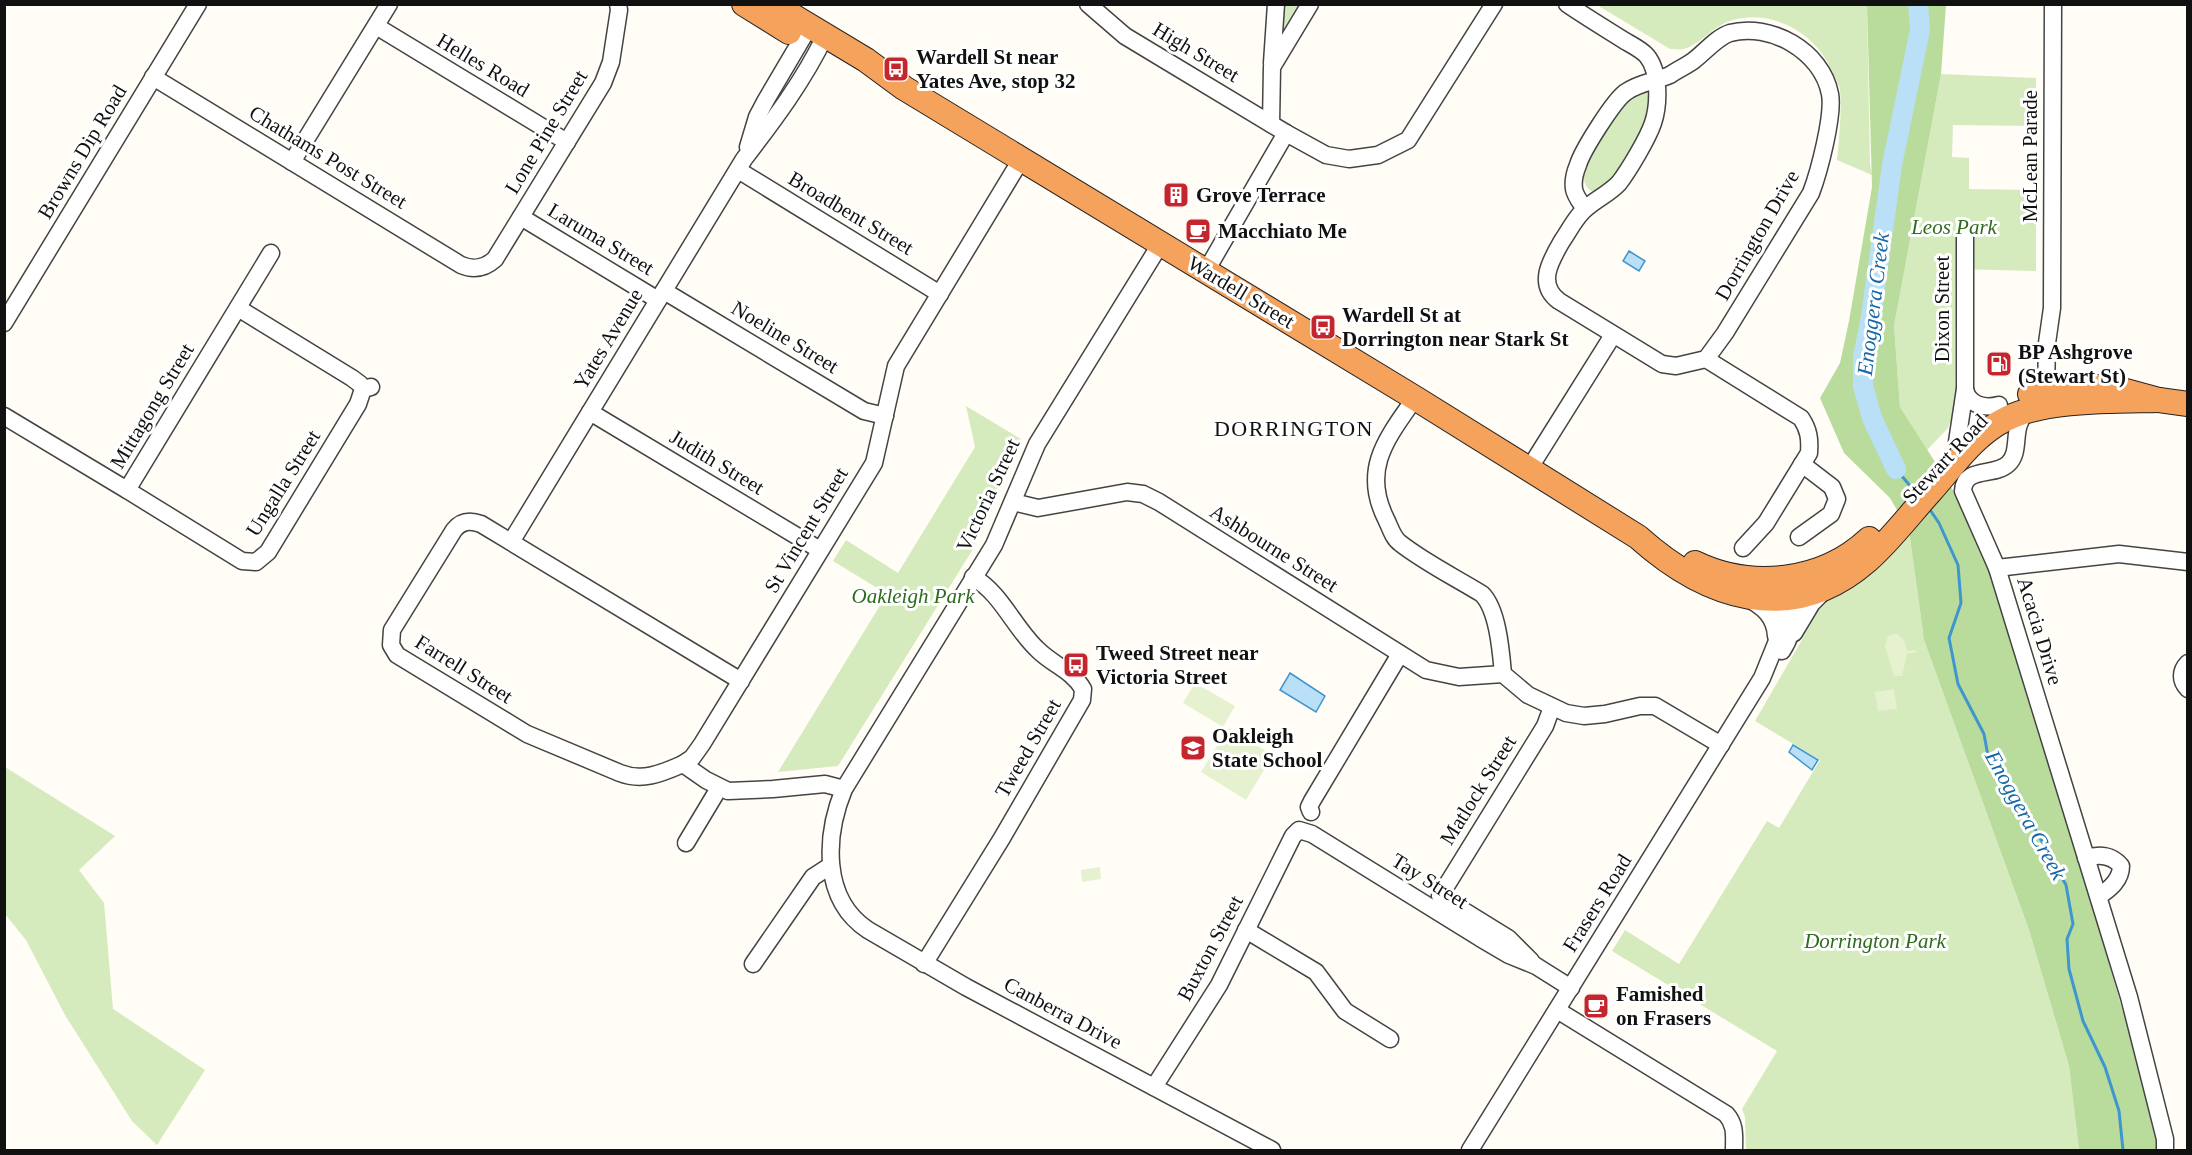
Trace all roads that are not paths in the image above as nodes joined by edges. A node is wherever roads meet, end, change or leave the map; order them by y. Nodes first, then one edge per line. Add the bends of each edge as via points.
1 (198, 4) edge
2 (389, 4) edge
3 (618, 4) edge
4 (744, 4) edge
5 (773, 4) edge
6 (1088, 4) edge
7 (1276, 4) edge
8 (1310, 4) edge
9 (1494, 4) edge
10 (1567, 4) edge
11 (2053, 4) edge
12 (376, 26) junction
13 (814, 38) junction
14 (1272, 67) junction
15 (153, 77) junction
16 (1656, 80) junction
17 (1271, 124) junction
18 (1286, 133) junction
19 (567, 142) junction
20 (1022, 158) junction
21 (292, 162) junction
22 (741, 165) junction
23 (1585, 209) junction
24 (521, 217) junction
25 (1965, 230) dead end
26 (1161, 243) junction
27 (271, 253) dead end
28 (481, 268) joint
29 (1206, 271) junction
30 (940, 294) junction
31 (661, 295) junction
32 (238, 308) junction
33 (4, 323) edge
34 (1613, 335) junction
35 (1706, 359) junction
36 (1965, 389) junction
37 (2053, 395) junction
38 (1415, 398) junction
39 (2187, 404) edge
40 (1999, 405) junction
41 (2026, 411) junction
42 (590, 412) junction
43 (4, 416) edge
44 (885, 416) junction
45 (1982, 435) junction
46 (1957, 442) junction
47 (2015, 449) junction
48 (1802, 464) junction
49 (1944, 466) junction
50 (1529, 470) junction
51 (127, 490) junction
52 (1013, 502) junction
53 (1890, 527) junction
54 (1638, 537) junction
55 (1799, 537) dead end
56 (511, 542) junction
57 (1743, 548) dead end
58 (820, 550) junction
59 (2187, 562) edge
60 (1997, 568) junction
61 (974, 577) junction
62 (1834, 583) junction
63 (1787, 591) junction
64 (1743, 596) junction
65 (1780, 650) junction
66 (1400, 654) junction
67 (2187, 663) edge
68 (1503, 674) junction
69 (741, 681) junction
70 (2187, 689) edge
71 (1552, 707) junction
72 (1721, 745) junction
73 (683, 764) junction
74 (719, 788) junction
75 (844, 789) junction
76 (1311, 812) dead end
77 (1302, 830) joint
78 (686, 843) dead end
79 (2086, 858) junction
80 (830, 866) junction
81 (1440, 896) joint
82 (2098, 896) junction
83 (843, 904) joint
84 (1246, 930) junction
85 (753, 964) dead end
86 (924, 964) junction
87 (1536, 966) junction
88 (1571, 988) junction
89 (1557, 1010) junction
90 (1390, 1039) dead end
91 (1154, 1087) junction
92 (1272, 1150) edge
93 (1470, 1150) edge
94 (1734, 1150) edge
95 (2165, 1150) edge

1 - 15 street, Browns Dip Road
2 - 12 street
3 - 19 street, Lone Pine Street via 608,73
4 - 13 highway, Wardell Street
5 - 13 highway, Wardell Street
6 - 17 street, High Street via 1125,36
7 - 14 street
8 - 14 street
9 - 18 street, High Street via 1408,140 1378,155 1349,159 1326,155
10 - 16 street via 1645,54
11 - 37 street, McLean Parade via 2052,308 2047,342
12 - 19 street, Helles Road
12 - 21 street
13 - 20 highway, Wardell Street via 861,71 904,88
13 - 22 street, Yates Avenue via 775,118
14 - 17 street
15 - 21 street, Chathams Post Street
15 - 33 street, Browns Dip Road
16 - 23 street via 1655,112 1648,134 1619,182
16 - 23 street, Dorrington Drive via 1621,96 1581,158 1574,188
16 - 35 street, Dorrington Drive via 1691,63 1727,34 1772,33 1814,62 1830,95 1818,175 1811,193
17 - 18 street, High Street
18 - 29 street
19 - 24 street, Lone Pine Street
20 - 26 highway, Wardell Street
20 - 30 street, St Vincent Street
21 - 28 street, Chathams Post Street via 461,265
22 - 30 street, Broadbent Street
22 - 31 street, Yates Avenue
23 - 34 street via 1552,259 1546,283 1555,299
24 - 28 street, Lone Pine Street via 495,259
24 - 31 street, Laruma Street
25 - 36 street, Dixon Street
26 - 29 highway, Wardell Street
26 - 52 street, Victoria Street via 1037,444
27 - 32 street, Mittagong Street
29 - 38 highway, Wardell Street
30 - 44 street, St Vincent Street via 896,366
31 - 42 street, Yates Avenue
31 - 44 street, Noeline Street via 858,408
32 - 51 street, Mittagong Street
32 - 51 street, Ungalla Street via 367,388 274,542 256,562 242,561
34 - 35 street via 1669,367
34 - 50 street
35 - 48 street via 1801,418 1810,439 1809,453
36 - 40 street, Dixon Street via 1975,404
36 - 46 street, Dixon Street
37 - 39 highway, Stewart Road
37 - 40 highway, Stewart Road via 2015,398
37 - 41 highway, Stewart Road
38 - 50 highway, Wardell Street
38 - 68 street via 1380,453 1377,489 1383,514 1397,542 1488,600
40 - 46 highway, Stewart Road
41 - 45 highway, Stewart Road
41 - 47 street via 2018,426
42 - 56 street, Yates Avenue
42 - 58 street, Judith Street
43 - 51 street, Mittagong Street
44 - 58 street, St Vincent Street via 874,463
45 - 47 street via 2004,436
45 - 49 highway, Stewart Road
46 - 49 highway, Stewart Road
47 - 60 street, Acacia Drive via 2005,466 1973,475 1964,485 1964,496
48 - 55 street via 1830,484 1837,499 1830,516
48 - 57 street via 1766,523
49 - 53 highway, Stewart Road
50 - 54 highway, Wardell Street
52 - 61 street, Victoria Street
52 - 66 street, Ashbourne Street via 1038,508 1127,492 1143,494
53 - 62 highway, Stewart Road via 1865,562
53 - 63 highway, Stewart Road via 1847,556 1809,573
54 - 63 highway, Wardell Street via 1730,576 1760,579
54 - 64 highway, Wardell Street via 1693,578
56 - 69 street, Farrell Street
56 - 73 street, Farrell Street via 473,521 456,527 394,627 390,642 394,652 520,731 620,773 648,777
58 - 69 street, St Vincent Street
59 - 60 street via 2119,554
60 - 79 street, Acacia Drive
61 - 75 street, Victoria Street
61 - 86 street, Tweed Street via 990,589 1036,648 1071,673 1083,689 1082,700
62 - 63 highway, Stewart Road
62 - 65 street via 1812,603
63 - 64 highway, Wardell Street
63 - 65 street, Frasers Road via 1793,624
64 - 65 street, Frasers Road via 1763,608 1774,622
65 - 72 street, Frasers Road
66 - 68 street, Ashbourne Street via 1426,670 1442,674
66 - 76 street via 1311,801
67 - 70 street via 2181,676
68 - 71 street
69 - 73 street, St Vincent Street via 696,753
71 - 72 street via 1584,716 1655,706
71 - 81 street, Matlock Street via 1545,726
72 - 88 street, Frasers Road
73 - 74 street
74 - 75 street via 733,791 825,784
74 - 78 street
75 - 80 street, Victoria Street via 836,814
77 - 84 street, Buxton Street via 1293,835
77 - 87 street, Tay Street via 1503,952
79 - 82 street, Acacia Drive
79 - 82 street via 2107,857 2121,866 2116,882
80 - 83 street, Victoria Street
80 - 85 street via 813,877
81 - 87 street, Tay Street via 1508,938
82 - 95 street, Acacia Drive via 2129,997
83 - 86 street, Canberra Drive via 859,924
84 - 90 street via 1316,972 1345,1011
84 - 91 street, Buxton Street via 1219,985
86 - 91 street, Canberra Drive
87 - 88 street, Tay Street
88 - 89 street, Frasers Road
89 - 93 street, Frasers Road
89 - 94 street via 1726,1114 1734,1128
91 - 92 street, Canberra Drive

